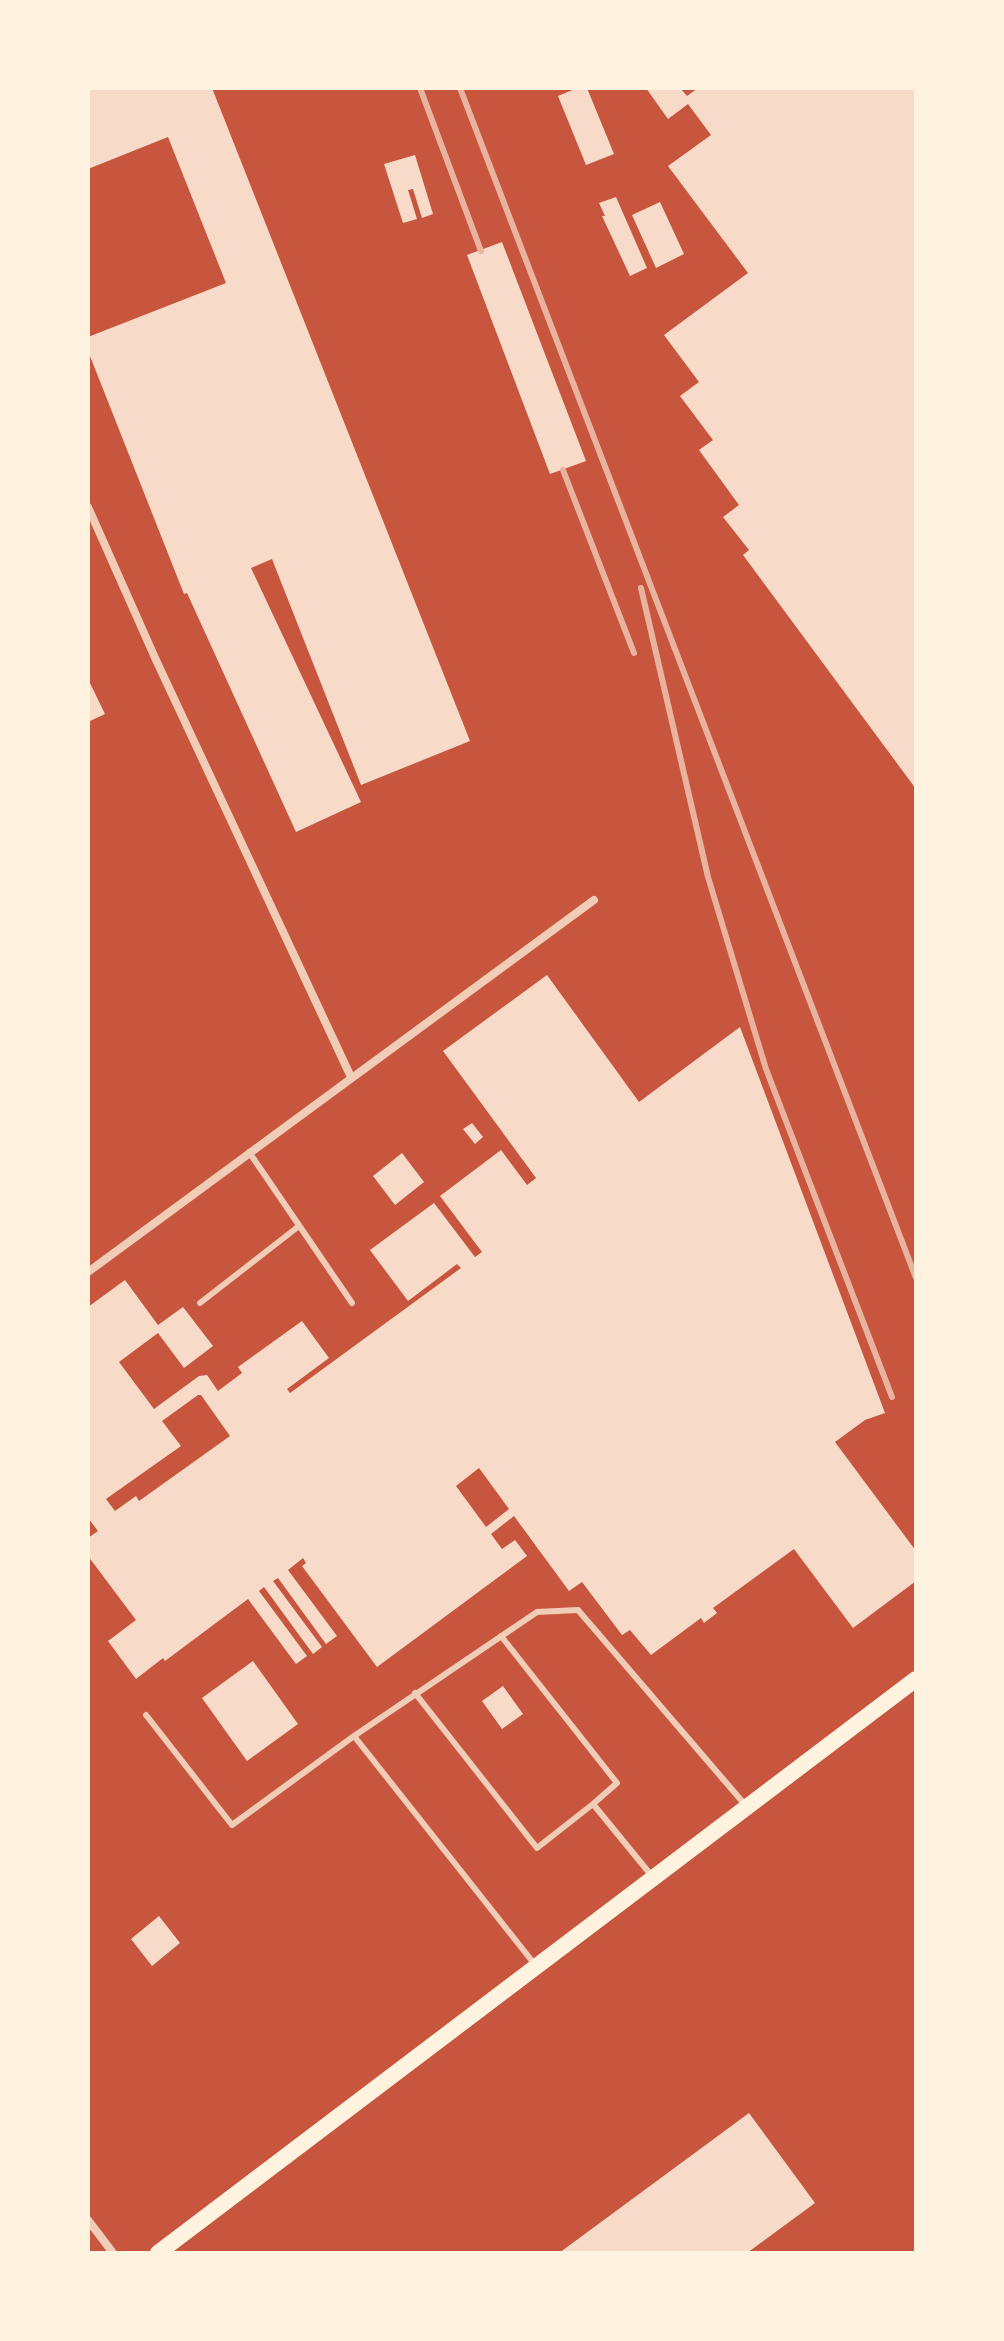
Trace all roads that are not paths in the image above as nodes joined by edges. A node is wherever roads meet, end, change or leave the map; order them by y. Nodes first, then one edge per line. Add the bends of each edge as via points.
1 (88, 507) edge
2 (594, 900) dead end
3 (351, 1077) junction
4 (249, 1152) junction
5 (299, 1226) junction
6 (88, 1272) edge
7 (200, 1303) dead end
8 (352, 1303) dead end
9 (501, 1636) junction
10 (916, 1679) edge
11 (415, 1693) junction
12 (146, 1715) dead end
13 (354, 1736) junction
14 (593, 1804) junction
15 (747, 1807) junction
16 (653, 1878) junction
17 (536, 1966) junction
18 (88, 2220) edge
19 (113, 2253) edge
20 (158, 2253) edge

1 - 3 street
2 - 3 street
3 - 4 street
4 - 5 lane
4 - 6 street
5 - 7 lane
5 - 8 lane
9 - 11 lane
9 - 14 lane via 617,1783
9 - 15 lane via 537,1612 578,1610
10 - 15 main road
11 - 13 lane
11 - 14 lane via 537,1848
12 - 13 lane via 232,1825
13 - 17 lane
14 - 16 lane
15 - 16 main road
16 - 17 main road
17 - 20 main road
18 - 19 street

